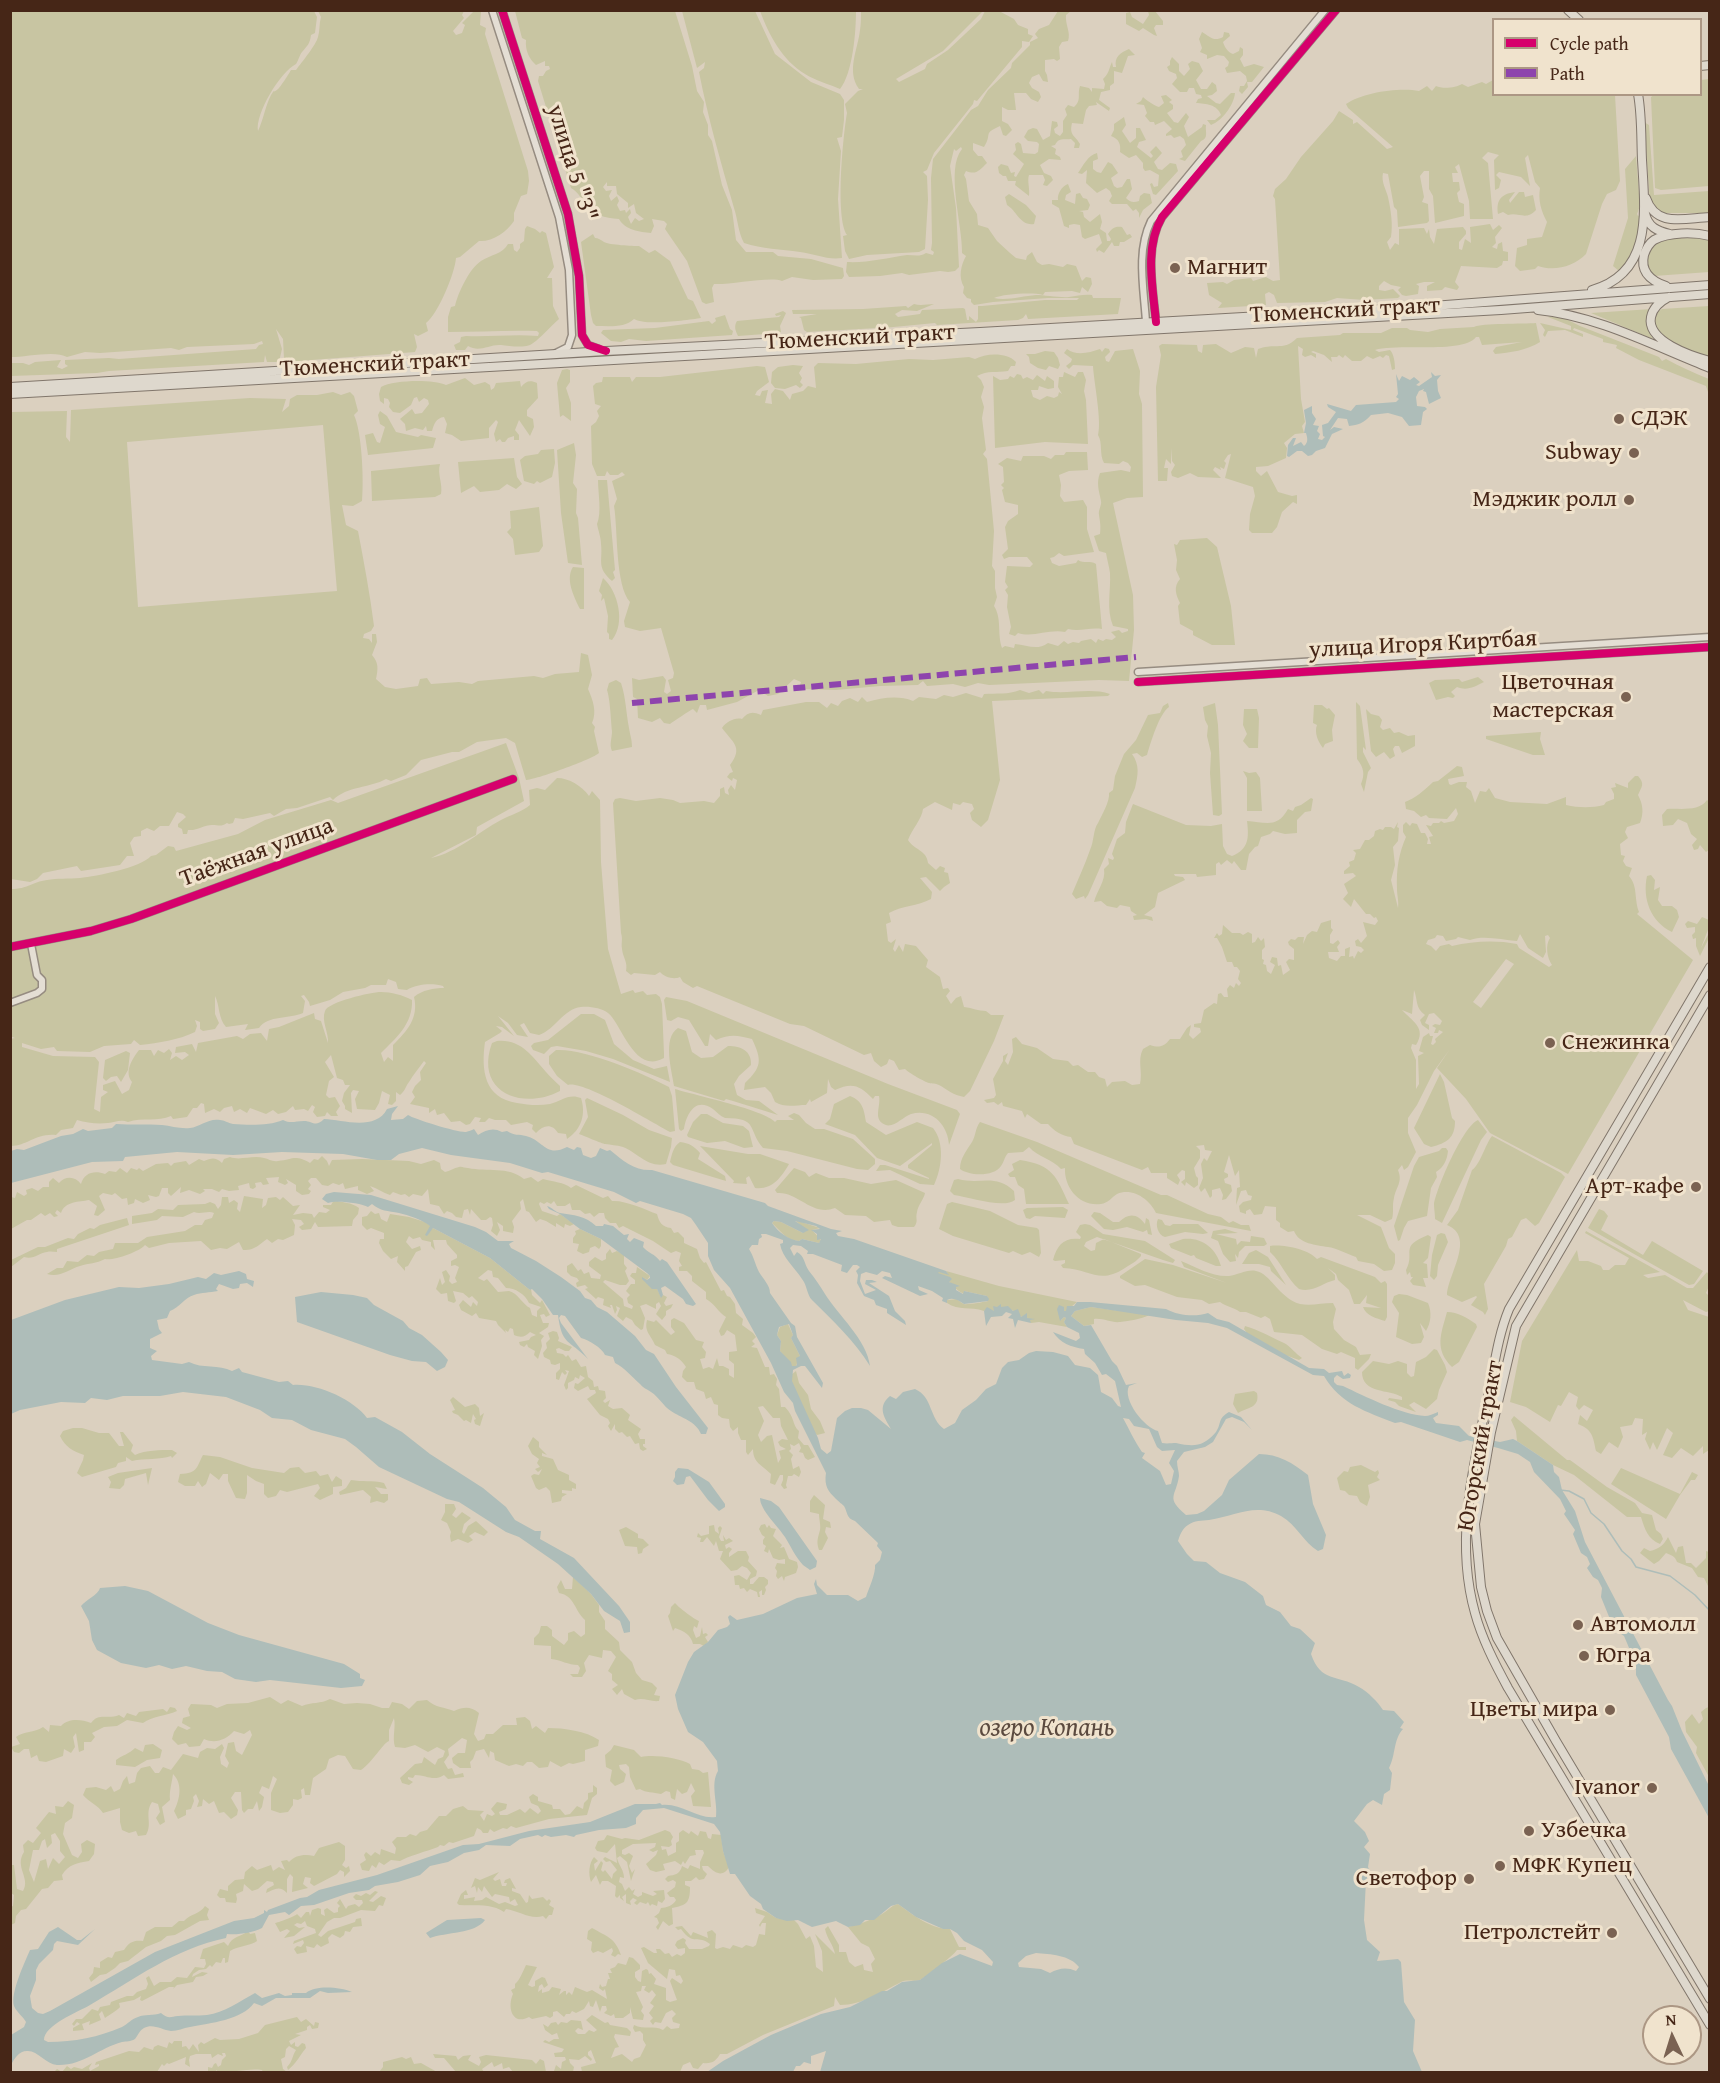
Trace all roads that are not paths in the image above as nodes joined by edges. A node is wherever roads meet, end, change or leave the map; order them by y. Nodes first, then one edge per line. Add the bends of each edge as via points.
1 (492, 10) edge
2 (502, 10) edge
3 (1325, 10) edge
4 (1336, 10) edge
5 (1638, 96) edge
6 (1644, 194) junction
7 (1644, 207) junction
8 (1710, 217) edge
9 (1675, 235) junction
10 (1710, 236) edge
11 (1710, 285) edge
12 (1676, 291) junction
13 (1710, 294) edge
14 (1570, 295) junction
15 (1501, 310) junction
16 (1146, 322) junction
17 (1156, 322) junction
18 (606, 351) junction
19 (554, 354) junction
20 (1710, 361) edge
21 (1710, 368) edge
22 (10, 387) edge
23 (10, 394) edge
24 (1710, 637) edge
25 (1710, 647) edge
26 (1138, 672) dead end
27 (1138, 682) dead end
28 (513, 779) dead end
29 (31, 944) junction
30 (10, 947) edge
31 (1710, 967) edge
32 (1710, 995) edge
33 (10, 1003) edge
34 (1504, 1321) junction
35 (1516, 1326) junction
36 (1710, 1999) edge
37 (1710, 2025) edge

1 - 19 street, улица 5 "З" via 547,177 567,253 572,335 568,346
2 - 18 street, улица 5 "З" via 568,214 579,276 582,335 588,345
3 - 16 street via 1151,221 1143,250
4 - 17 street via 1162,217 1154,233 1151,254
5 - 6 main road
6 - 7 main road
6 - 8 main road via 1652,212 1664,219
7 - 9 main road via 1652,227
7 - 14 main road via 1640,245 1624,273 1608,285
9 - 10 main road
9 - 12 main road via 1652,241 1643,266 1653,281
11 - 12 main road, Тюменский тракт
12 - 13 main road, Тюменский тракт
12 - 14 main road, Тюменский тракт
12 - 15 main road, Тюменский тракт
12 - 20 main road via 1655,306 1650,321 1653,333 1663,342
14 - 17 main road, Тюменский тракт
15 - 21 main road via 1532,309 1584,318
15 - 23 main road, Тюменский тракт
16 - 17 main road, Тюменский тракт
16 - 18 main road, Тюменский тракт
18 - 19 main road, Тюменский тракт
19 - 22 main road, Тюменский тракт
24 - 26 street, улица Игоря Киртбая
25 - 27 street, улица Игоря Киртбая
28 - 29 street, Таёжная улица via 155,911
29 - 30 street, Таёжная улица
29 - 33 street via 42,989
31 - 34 main road, Югорский тракт
32 - 35 main road, Югорский тракт
34 - 35 main road
34 - 37 main road, Югорский тракт via 1469,1496 1465,1536 1467,1575 1475,1613 1508,1688
35 - 36 main road, Югорский тракт via 1475,1524 1486,1611 1497,1638

